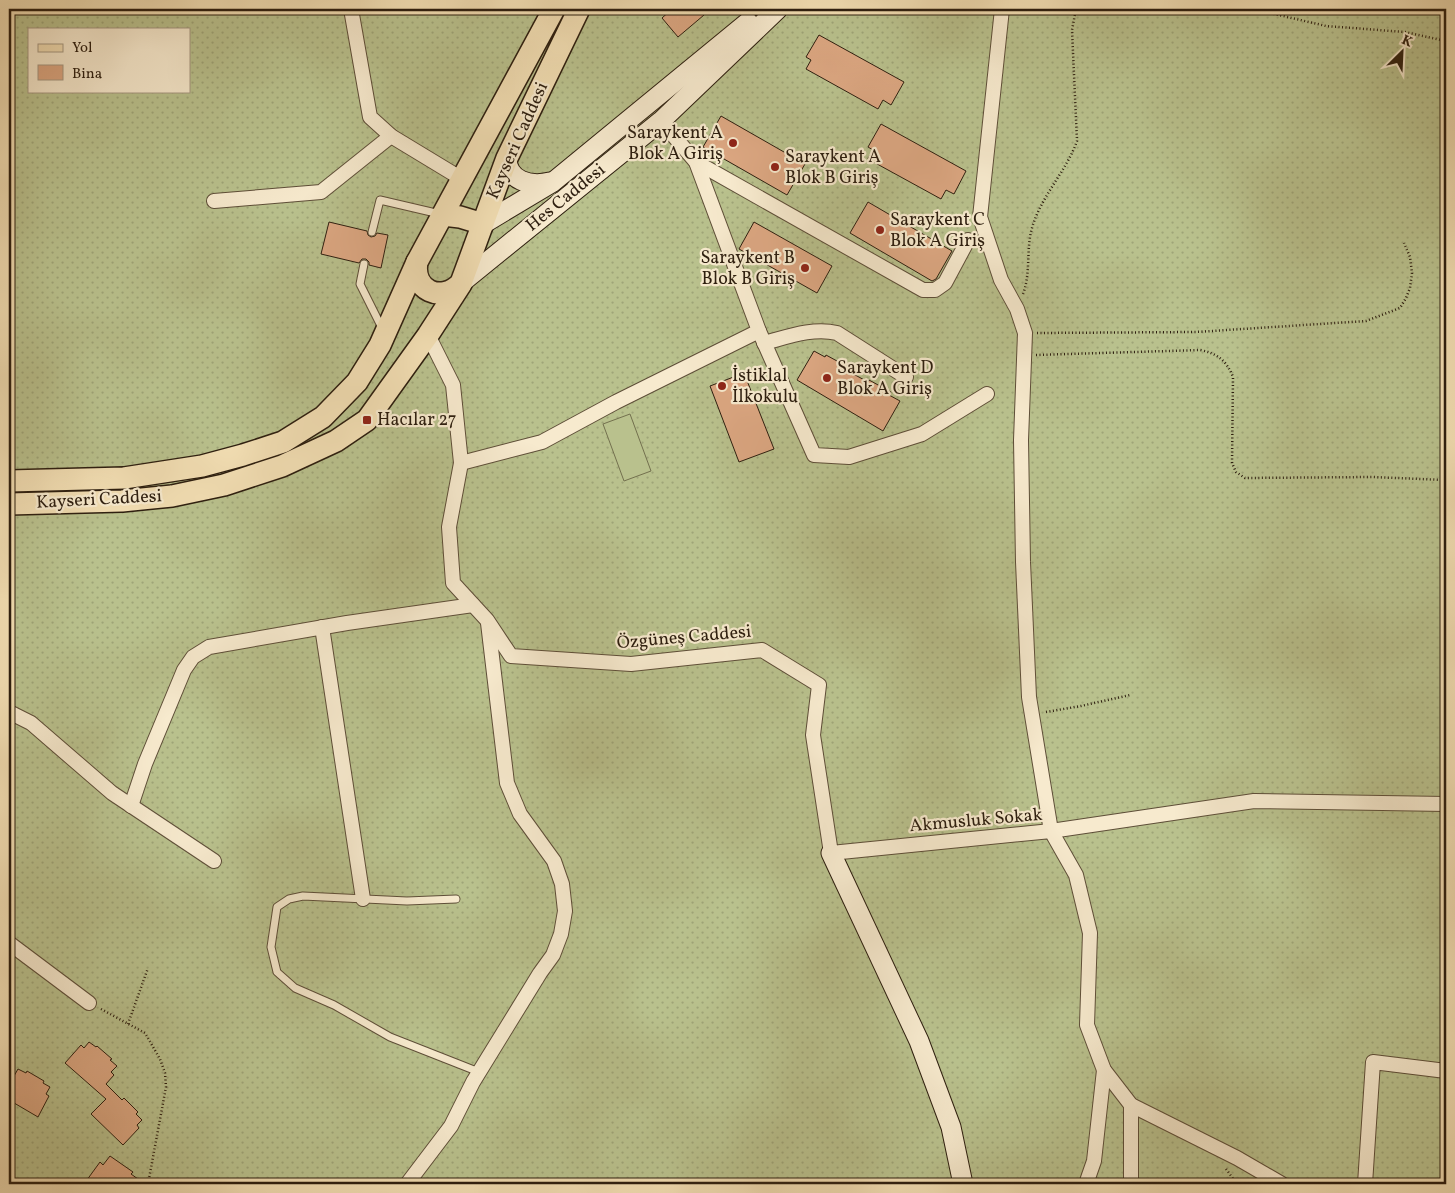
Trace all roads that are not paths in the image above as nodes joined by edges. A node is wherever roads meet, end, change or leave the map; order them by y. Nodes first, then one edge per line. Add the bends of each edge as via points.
1 (351, 9) edge
2 (554, 9) edge
3 (579, 9) edge
4 (765, 9) edge
5 (778, 9) edge
6 (1002, 9) edge
7 (661, 121) junction
8 (391, 136) junction
9 (507, 158) junction
10 (696, 162) junction
11 (462, 179) junction
12 (554, 182) junction
13 (214, 201) dead end
14 (443, 215) junction
15 (483, 224) junction
16 (372, 232) dead end
17 (968, 240) dead end
18 (419, 258) junction
19 (364, 264) dead end
20 (463, 280) junction
21 (385, 334) junction
22 (428, 335) junction
23 (761, 337) junction
24 (906, 377) dead end
25 (987, 394) dead end
26 (461, 463) junction
27 (9, 482) edge
28 (9, 504) edge
29 (473, 605) junction
30 (487, 620) junction
31 (322, 627) junction
32 (9, 712) edge
33 (1446, 804) edge
34 (131, 806) junction
35 (1051, 831) junction
36 (831, 853) junction
37 (214, 861) dead end
38 (456, 899) dead end
39 (364, 900) junction
40 (9, 943) edge
41 (89, 1003) road end
42 (1104, 1070) junction
43 (1446, 1071) edge
44 (479, 1072) junction
45 (1131, 1105) junction
46 (408, 1184) edge
47 (963, 1184) edge
48 (1086, 1184) edge
49 (1131, 1184) edge
50 (1282, 1184) edge
51 (1365, 1184) edge

1 - 8 street via 370,117
2 - 11 main road, Kayseri Caddesi
3 - 9 main road, Kayseri Caddesi
4 - 12 street, Hes Caddesi
5 - 7 street, Hes Caddesi
6 - 35 street via 980,217 1001,280 1026,333 1022,440 1023,562 1029,697
7 - 10 street
7 - 20 street, Hes Caddesi
8 - 11 street
8 - 13 street via 321,192
9 - 12 street via 510,171 521,180 541,184
9 - 15 main road, Kayseri Caddesi
10 - 17 street via 923,290 935,290 945,283
10 - 23 street
11 - 14 main road, Kayseri Caddesi
12 - 15 street, Hes Caddesi
14 - 15 main road
14 - 16 lane via 380,200
14 - 18 main road, Kayseri Caddesi
15 - 20 main road, Kayseri Caddesi
18 - 20 main road via 416,268 420,282 430,291 436,294 450,292
18 - 21 main road, Kayseri Caddesi
19 - 21 lane via 360,284
20 - 22 main road, Kayseri Caddesi
21 - 27 main road, Kayseri Caddesi via 357,382 323,417 283,442 202,466 124,478
22 - 26 street, Özgüneş Caddesi via 453,384
22 - 28 main road, Kayseri Caddesi via 367,420 336,441 282,466 172,496 122,502
23 - 24 street via 825,330 837,333
23 - 25 street via 814,455 849,457 922,434
23 - 26 street via 616,402 542,442
26 - 29 street, Özgüneş Caddesi via 449,527 453,583
29 - 30 street, Özgüneş Caddesi
29 - 31 street
30 - 36 street, Özgüneş Caddesi via 511,656 631,664 762,650 819,685 813,735
30 - 44 street via 507,783 520,814 554,860 562,884 565,912 562,934 553,955
31 - 34 street via 209,647 193,657 184,670
31 - 39 street
32 - 34 street via 31,723
33 - 35 street via 1254,801
34 - 37 street
35 - 36 street, Akmusluk Sokak
35 - 42 street, Akmusluk Sokak via 1076,875 1090,932 1087,1025
36 - 47 street via 919,1041 951,1127
38 - 39 lane
39 - 44 lane via 303,896 289,899 277,907 271,947 277,972 296,988 390,1037
40 - 41 street
42 - 45 street, Akmusluk Sokak
42 - 48 street via 1094,1161
43 - 51 street via 1374,1062
44 - 46 street via 452,1126
45 - 49 street
45 - 50 street, Akmusluk Sokak

